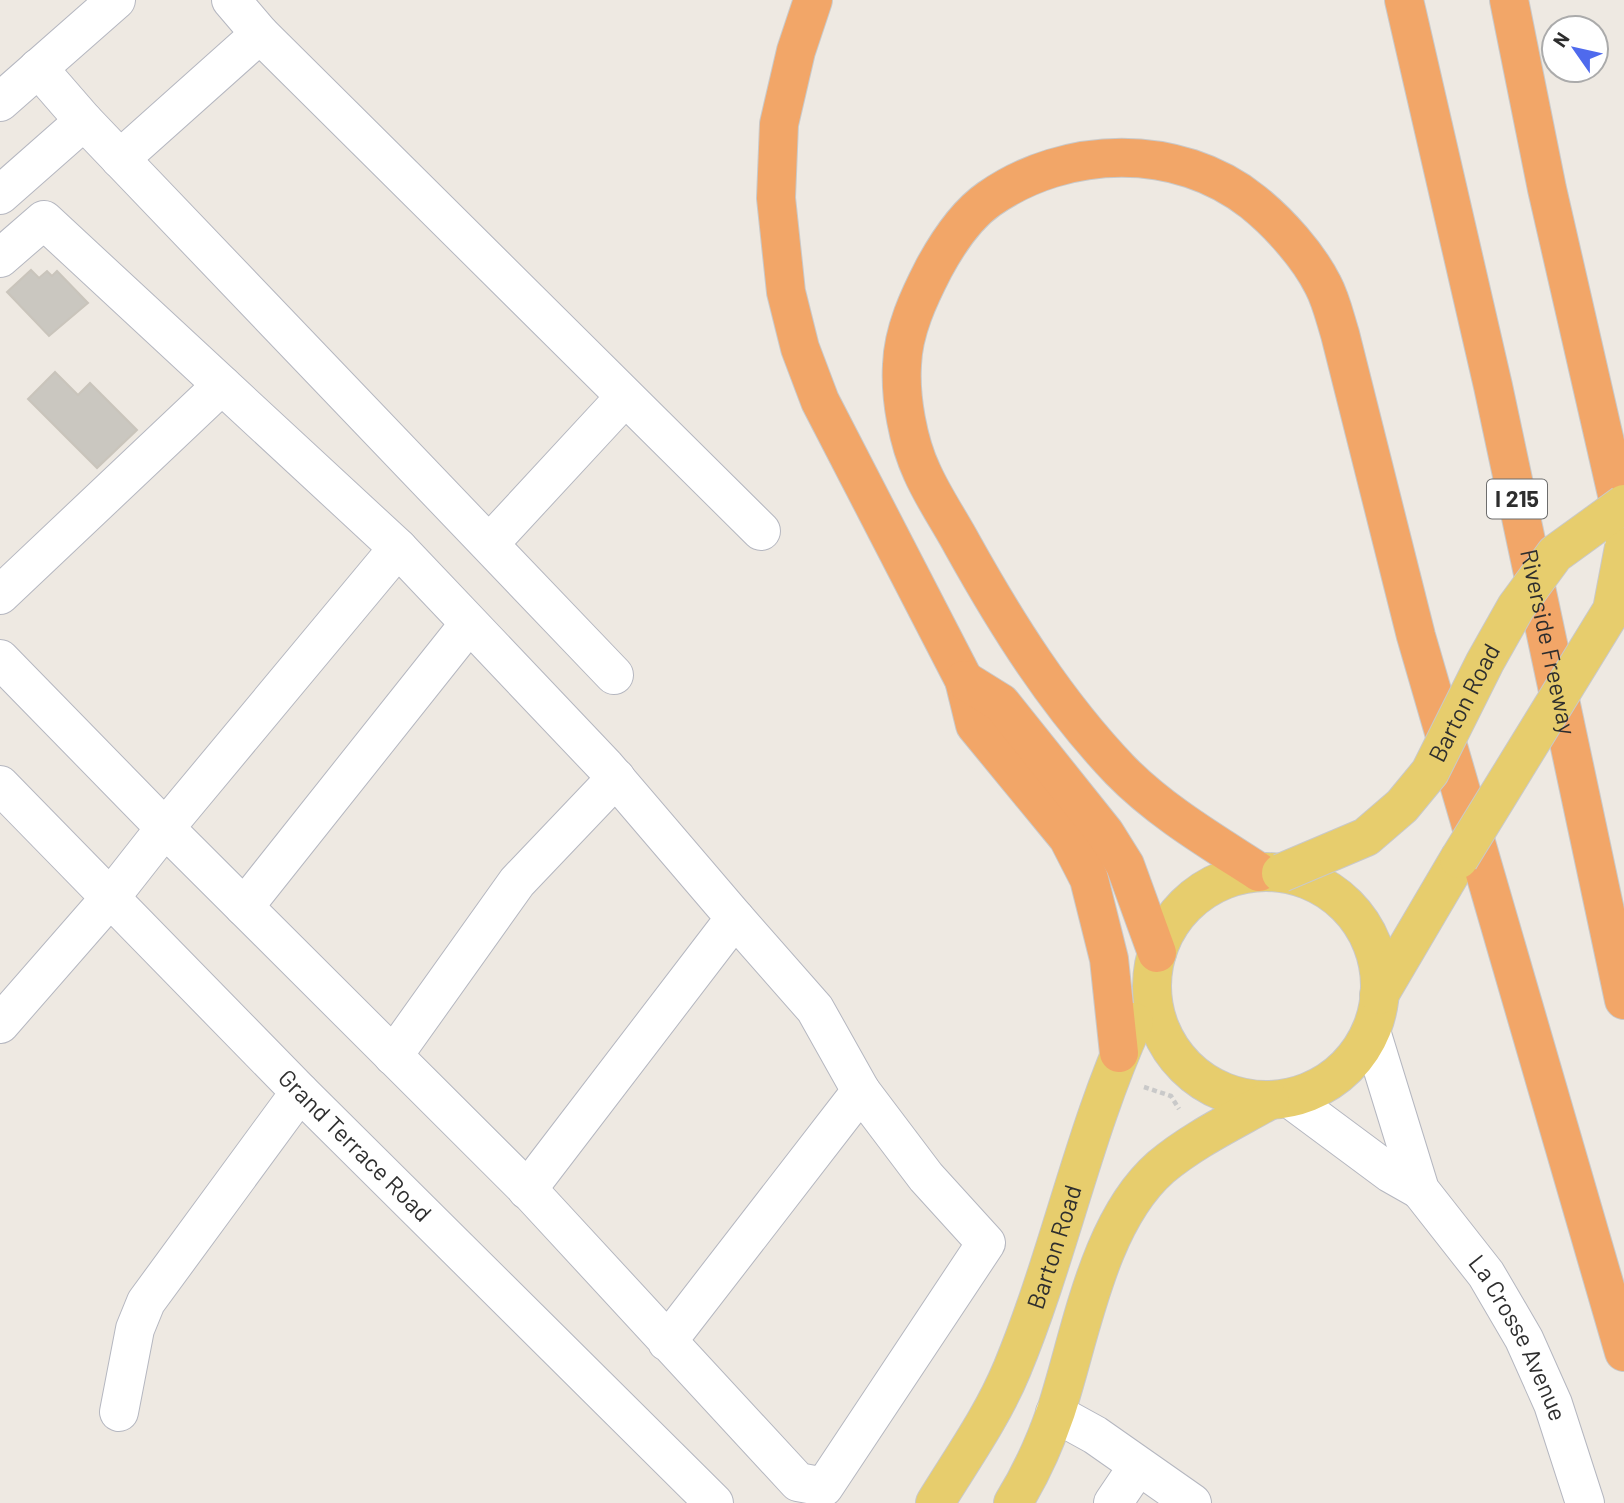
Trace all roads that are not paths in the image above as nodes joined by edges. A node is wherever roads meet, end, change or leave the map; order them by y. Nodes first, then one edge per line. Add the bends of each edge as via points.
1 (116, 0) edge
2 (230, 0) edge
3 (813, 0) edge
4 (1404, 0) edge
5 (1509, 0) edge
6 (260, 34) junction
7 (38, 68) junction
8 (0, 102) edge
9 (84, 121) junction
10 (120, 159) junction
11 (0, 195) edge
12 (0, 258) edge
13 (222, 385) junction
14 (625, 397) junction
15 (1624, 504) edge
16 (1624, 525) edge
17 (761, 531) dead end
18 (490, 543) junction
19 (1624, 547) edge
20 (398, 548) junction
21 (0, 595) edge
22 (469, 624) junction
23 (0, 659) edge
24 (614, 675) dead end
25 (964, 680) junction
26 (616, 778) junction
27 (0, 785) edge
28 (165, 828) junction
29 (1270, 873) junction
30 (110, 898) junction
31 (244, 907) junction
32 (735, 918) junction
33 (1154, 968) junction
34 (1624, 1000) edge
35 (1375, 1013) junction
36 (0, 1024) edge
37 (1119, 1053) junction
38 (393, 1056) junction
39 (861, 1091) junction
40 (300, 1092) junction
41 (1279, 1099) junction
42 (527, 1190) junction
43 (1420, 1190) junction
44 (667, 1342) junction
45 (1624, 1352) edge
46 (119, 1412) dead end
47 (1055, 1413) junction
48 (1138, 1466) junction
49 (714, 1503) edge
50 (935, 1503) edge
51 (1013, 1503) edge
52 (1113, 1503) edge
53 (1192, 1503) edge
54 (1585, 1503) edge

1 - 7 street
2 - 6 street
3 - 25 highway via 779,124 776,198 786,292 820,401
4 - 34 highway, Riverside Freeway / I 215 via 1493,386
5 - 16 highway
6 - 10 street
6 - 14 street
7 - 8 street
7 - 9 street
9 - 10 street
9 - 11 street
10 - 18 street
12 - 13 street via 44,220
13 - 20 street
13 - 21 street
14 - 17 street
14 - 18 street
15 - 29 main road, Barton Road, bridge via 1555,554 1516,607 1430,772 1402,806 1366,837
18 - 24 street
19 - 35 main road, bridge via 1612,610
20 - 22 street
20 - 28 street
22 - 26 street
22 - 31 street
23 - 28 street
25 - 33 highway via 1001,703 1105,833 1125,865
25 - 37 highway via 975,725 1068,838 1089,879 1109,959
26 - 32 street
26 - 38 street via 517,882
27 - 30 street, Grand Terrace Road
28 - 30 street
28 - 31 street
29 - 33 main road via 1233,877 1185,906 1168,927
29 - 35 main road via 1322,887 1355,914 1375,952
29 - 45 highway via 1181,821 1122,772 1062,705 995,602 921,470 907,420 901,364 916,303 947,245 986,200 1068,162 1119,157 1156,160 1224,183 1254,203 1300,250 1323,285 1340,334 1416,636
30 - 36 street
30 - 40 street, Grand Terrace Road
31 - 38 street
32 - 39 street via 815,1009
32 - 42 street
33 - 37 main road, Barton Road
33 - 41 main road via 1160,1028 1185,1067 1233,1096
35 - 41 main road via 1362,1047 1338,1075 1323,1085
35 - 43 street, La Crosse Avenue
37 - 50 main road, Barton Road via 1012,1370
38 - 42 street
39 - 44 street
39 - 44 street via 926,1177 986,1243 824,1486 798,1482
40 - 46 street via 146,1302 135,1329
40 - 49 street, Grand Terrace Road
41 - 43 street, La Crosse Avenue
41 - 47 main road, Barton Road via 1196,1142 1159,1169 1139,1194 1100,1261
42 - 44 street
43 - 54 street, La Crosse Avenue via 1486,1274 1524,1339 1553,1404
47 - 48 street
47 - 51 main road, Barton Road via 1029,1478
48 - 52 street
48 - 53 street

